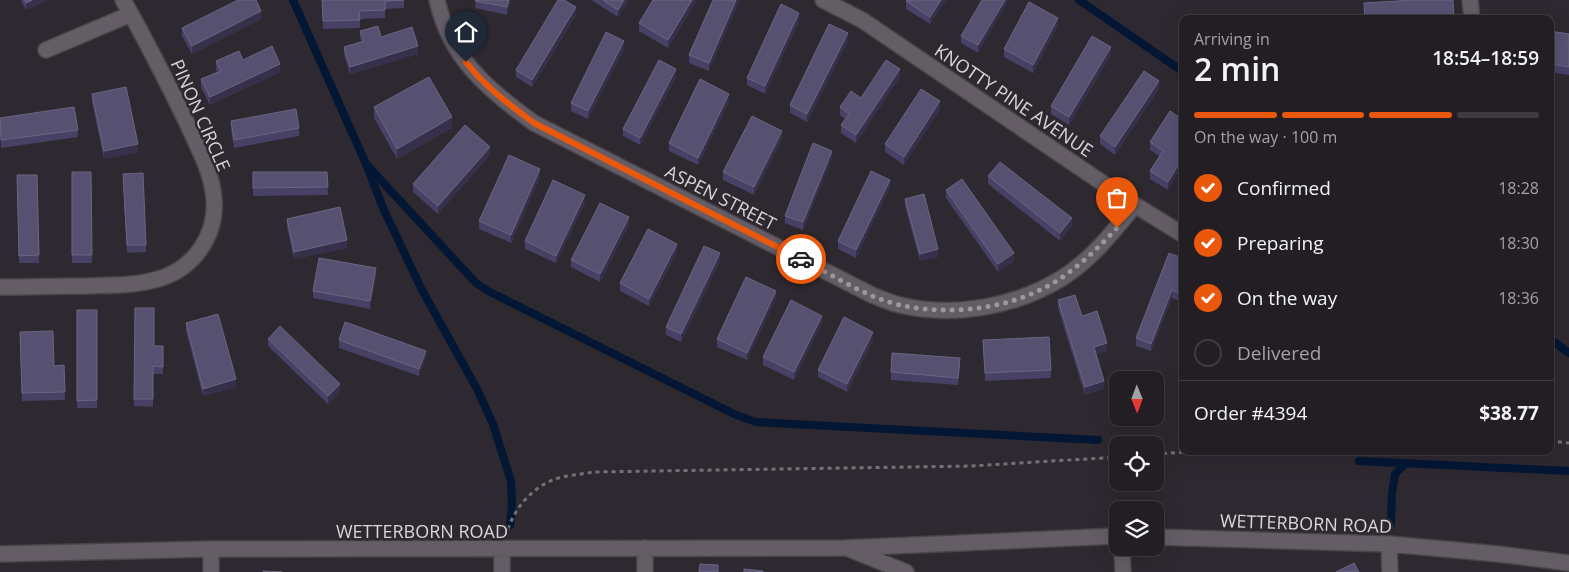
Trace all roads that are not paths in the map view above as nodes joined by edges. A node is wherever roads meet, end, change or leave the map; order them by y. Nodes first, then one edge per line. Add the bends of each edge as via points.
1 (123, 0) edge
2 (437, 0) edge
3 (823, 0) edge
4 (1470, 0) edge
5 (131, 14) junction
6 (1472, 15) edge
7 (46, 50) dead end
8 (1135, 205) junction
9 (1179, 232) edge
10 (0, 287) edge
11 (1109, 536) edge
12 (1164, 536) edge
13 (1389, 544) junction
14 (645, 548) junction
15 (845, 548) junction
16 (211, 549) junction
17 (502, 550) junction
18 (0, 554) edge
19 (1122, 556) edge
20 (1569, 563) edge
21 (211, 572) edge
22 (502, 572) edge
23 (645, 572) edge
24 (906, 572) edge
25 (1122, 572) edge
26 (1390, 572) edge

1 - 5 street, PINON CIRCLE
2 - 8 street, ASPEN STREET via 454,47 477,76 534,123 874,296 900,305 962,310 997,305 1031,294 1063,277 1094,252
3 - 8 street, KNOTTY PINE AVENUE via 862,20
4 - 6 street
5 - 7 street
5 - 10 street, PINON CIRCLE via 153,52 212,182 214,212 200,252 190,263 171,274 129,285
8 - 9 street, KNOTTY PINE AVENUE
11 - 15 street, WETTERBORN ROAD
12 - 13 street, WETTERBORN ROAD
13 - 20 street, WETTERBORN ROAD
13 - 26 street
14 - 15 street, WETTERBORN ROAD
14 - 17 street, WETTERBORN ROAD
14 - 23 street
15 - 24 street, WETTERBORN ROAD
16 - 17 street, WETTERBORN ROAD
16 - 18 street, WETTERBORN ROAD
16 - 21 street
17 - 22 street
19 - 25 street

